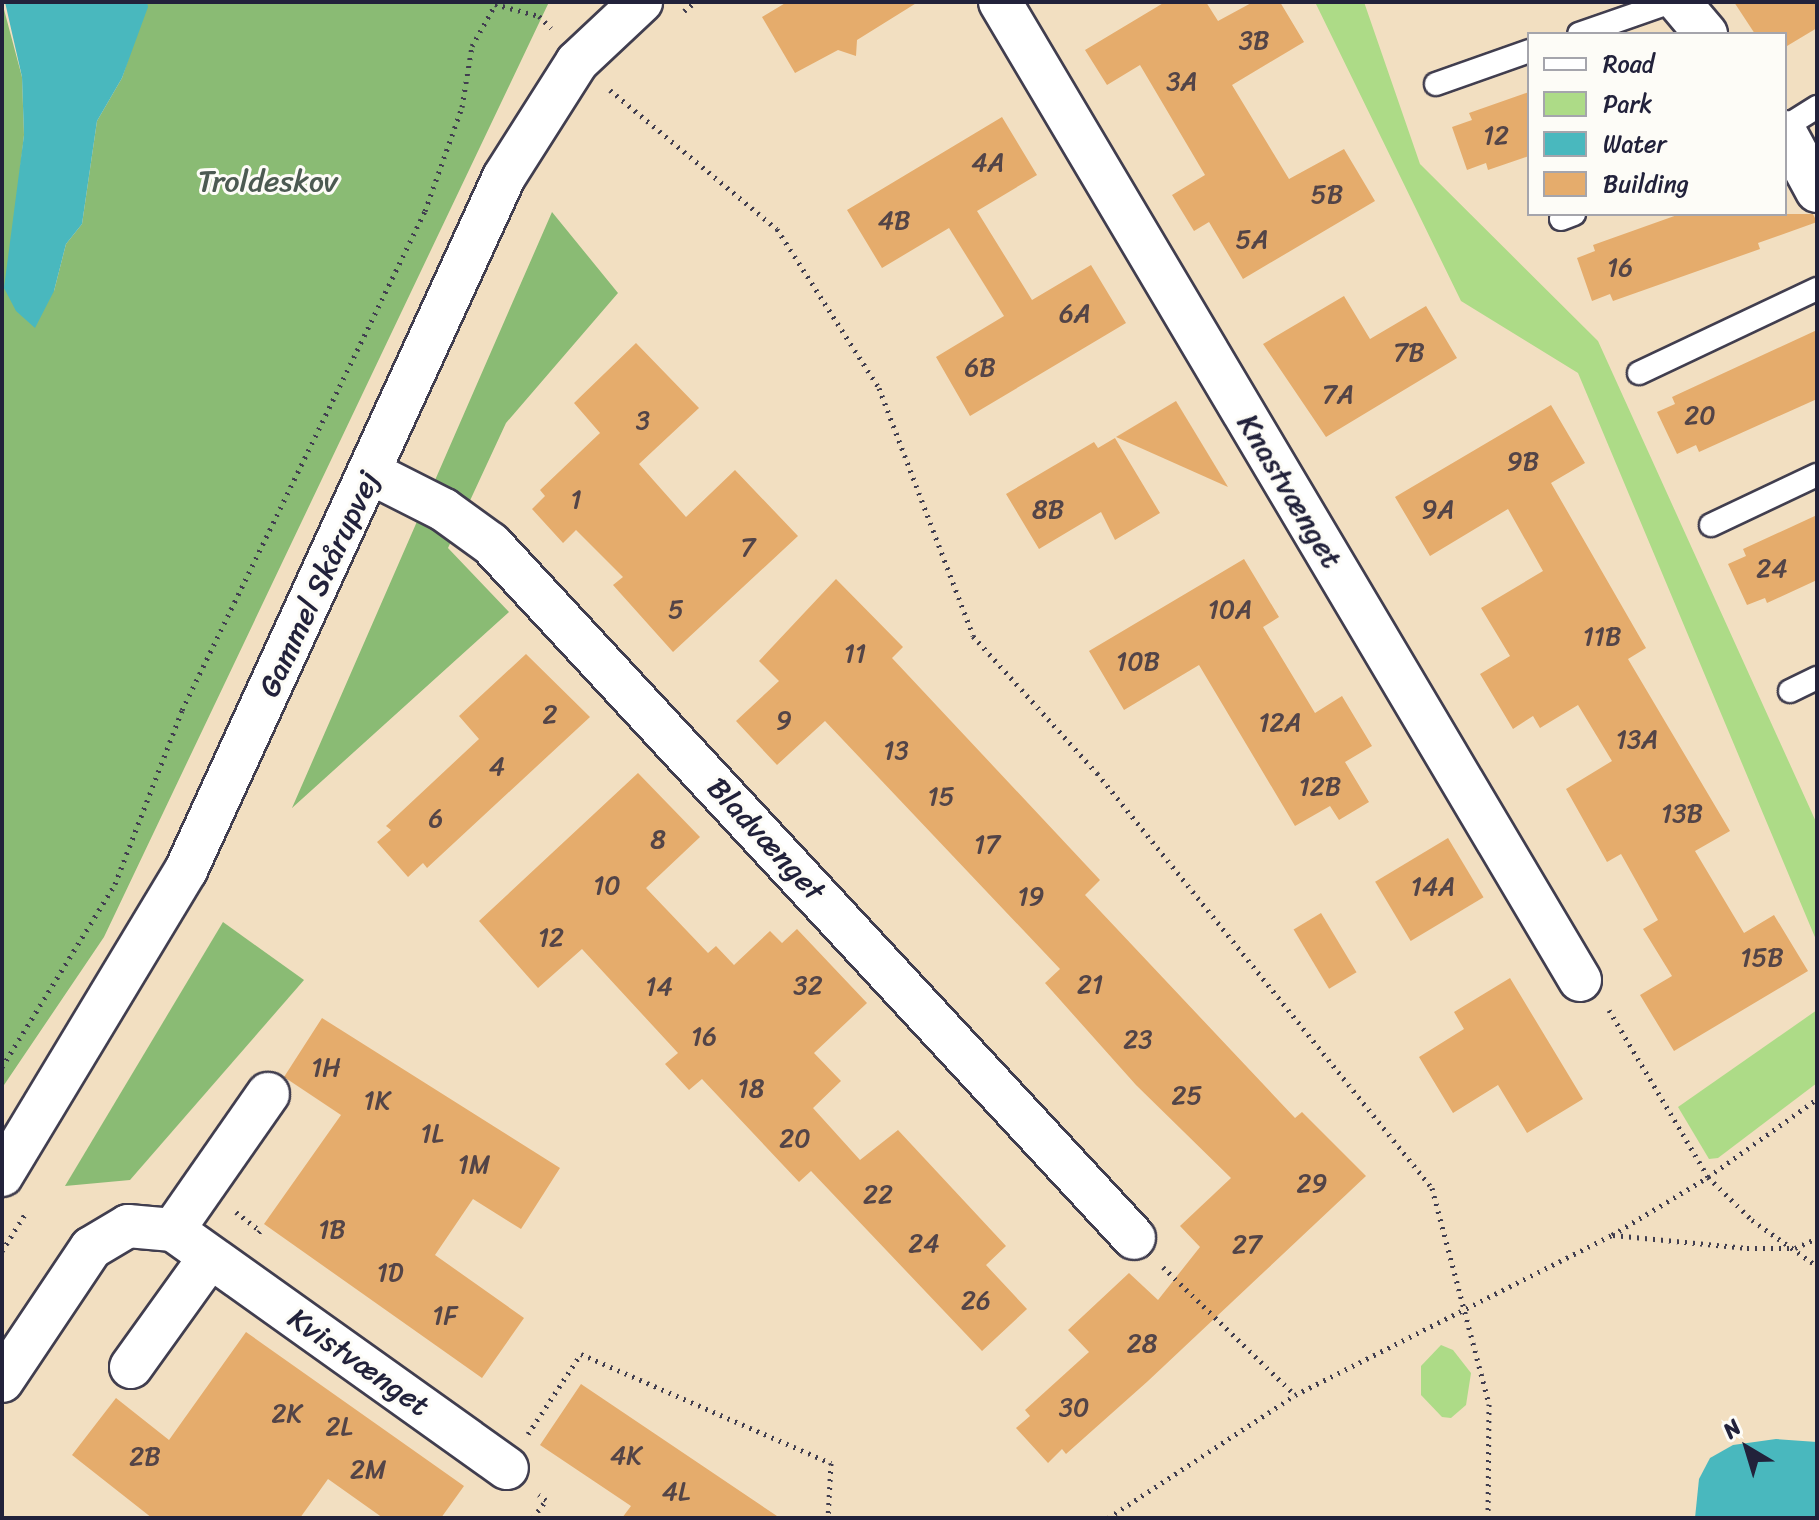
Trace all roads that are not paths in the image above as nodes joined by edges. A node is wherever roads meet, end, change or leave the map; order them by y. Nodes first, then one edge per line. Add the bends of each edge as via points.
1 (641, 2) edge
2 (1000, 2) edge
3 (1671, 2) edge
4 (1679, 2) edge
5 (1585, 32) edge
6 (1704, 32) edge
7 (1527, 52) edge
8 (1436, 84) dead end
9 (1817, 107) edge
10 (1787, 128) edge
11 (1787, 133) edge
12 (1817, 191) edge
13 (1817, 289) edge
14 (1639, 373) dead end
15 (371, 473) junction
16 (1817, 475) edge
17 (1711, 525) dead end
18 (1817, 678) edge
19 (1790, 691) dead end
20 (1580, 980) road end
21 (268, 1094) dead end
22 (2, 1175) edge
23 (173, 1230) junction
24 (1134, 1238) road end
25 (210, 1257) junction
26 (131, 1367) dead end
27 (2, 1381) edge
28 (507, 1468) road end

1 - 15 street, Gammel Skårupvej via 577,62 504,177
2 - 20 street, Knastvænget
3 - 5 lane
4 - 6 street
7 - 8 lane
9 - 10 lane
11 - 12 street
13 - 14 lane
15 - 22 street, Gammel Skårupvej via 186,870
15 - 24 street, Bladvænget via 444,510 491,544
16 - 17 lane
18 - 19 lane
21 - 23 street
23 - 25 street, Kvistvænget
23 - 27 street via 128,1226 91,1248
25 - 26 street
25 - 28 street, Kvistvænget

